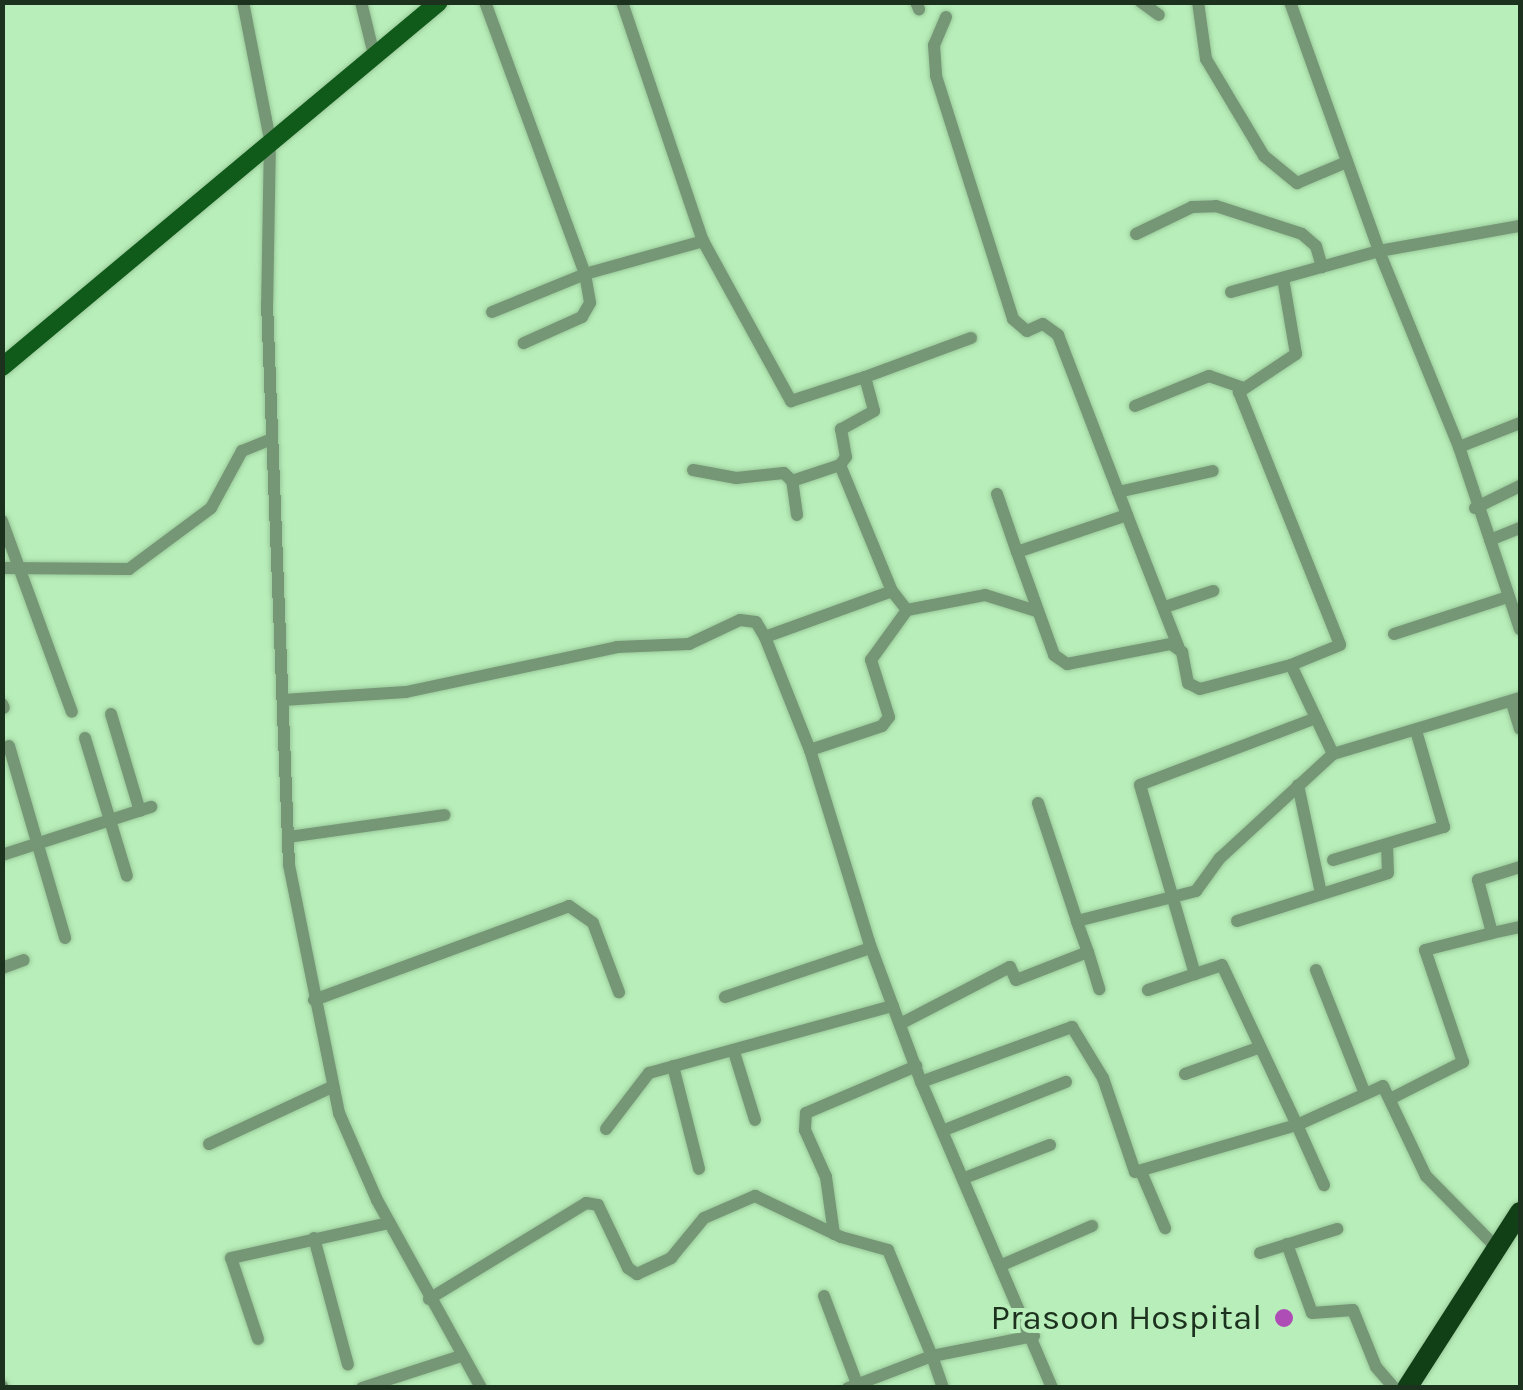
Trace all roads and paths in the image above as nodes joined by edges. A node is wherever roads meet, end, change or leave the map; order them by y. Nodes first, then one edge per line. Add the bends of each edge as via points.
1 (243, 2) edge
2 (361, 2) edge
3 (440, 2) edge
4 (485, 2) edge
5 (622, 2) edge
6 (1140, 2) edge
7 (1198, 2) edge
8 (1290, 2) edge
9 (1159, 15) dead end
10 (946, 17) dead end
11 (374, 55) junction
12 (270, 139) junction
13 (1347, 162) junction
14 (1520, 226) edge
15 (1136, 234) dead end
16 (704, 241) junction
17 (1379, 251) junction
18 (1322, 267) junction
19 (585, 274) junction
20 (1283, 278) junction
21 (1230, 292) dead end
22 (492, 312) dead end
23 (971, 338) dead end
24 (524, 343) dead end
25 (2, 367) edge
26 (865, 378) junction
27 (1241, 387) junction
28 (1135, 406) dead end
29 (1520, 424) edge
30 (272, 439) junction
31 (1459, 446) junction
32 (840, 465) junction
33 (693, 470) dead end
34 (1213, 471) dead end
35 (792, 481) junction
36 (1520, 486) edge
37 (1118, 492) junction
38 (997, 494) dead end
39 (1475, 508) junction
40 (797, 515) dead end
41 (1127, 515) junction
42 (2, 521) edge
43 (1520, 528) edge
44 (1490, 540) junction
45 (1017, 552) junction
46 (18, 566) junction
47 (2, 568) edge
48 (1213, 591) dead end
49 (892, 592) junction
50 (1508, 597) junction
51 (1166, 607) junction
52 (906, 610) junction
53 (1036, 610) junction
54 (1520, 629) edge
55 (1394, 634) dead end
56 (765, 637) junction
57 (1178, 646) junction
58 (1291, 665) junction
59 (284, 700) junction
60 (1516, 701) edge
61 (72, 712) dead end
62 (111, 714) dead end
63 (1316, 718) junction
64 (1520, 729) edge
65 (1417, 734) junction
66 (85, 738) dead end
67 (9, 746) dead end
68 (810, 750) junction
69 (1333, 754) junction
70 (1298, 785) junction
71 (1038, 802) dead end
72 (444, 815) dead end
73 (110, 821) junction
74 (288, 837) junction
75 (38, 844) junction
76 (1387, 846) junction
77 (2, 856) edge
78 (1333, 860) dead end
79 (1520, 866) edge
80 (127, 876) dead end
81 (1320, 893) junction
82 (1170, 896) junction
83 (1077, 921) junction
84 (1237, 921) dead end
85 (1520, 928) edge
86 (1492, 933) junction
87 (65, 938) dead end
88 (871, 948) junction
89 (1088, 952) junction
90 (24, 960) dead end
91 (2, 968) edge
92 (1316, 970) dead end
93 (1195, 974) junction
94 (1099, 989) dead end
95 (1148, 990) dead end
96 (618, 992) dead end
97 (724, 997) dead end
98 (314, 1000) junction
99 (893, 1006) junction
100 (900, 1024) junction
101 (1258, 1048) junction
102 (734, 1052) junction
103 (673, 1066) junction
104 (916, 1066) junction
105 (1184, 1074) dead end
106 (922, 1082) junction
107 (1066, 1082) dead end
108 (332, 1087) junction
109 (1365, 1094) junction
110 (1390, 1099) junction
111 (754, 1120) dead end
112 (1297, 1125) junction
113 (947, 1128) junction
114 (606, 1130) dead end
115 (210, 1144) dead end
116 (1050, 1145) dead end
117 (700, 1169) dead end
118 (1142, 1174) junction
119 (967, 1177) junction
120 (1324, 1185) dead end
121 (1520, 1212) edge
122 (389, 1223) junction
123 (1092, 1226) dead end
124 (1166, 1228) dead end
125 (1337, 1228) dead end
126 (834, 1234) junction
127 (314, 1238) junction
128 (1287, 1244) junction
129 (1497, 1248) junction
130 (1260, 1253) dead end
131 (1004, 1264) junction
132 (824, 1296) dead end
133 (429, 1300) junction
134 (1034, 1336) junction
135 (258, 1339) dead end
136 (461, 1356) junction
137 (932, 1356) junction
138 (348, 1366) dead end
139 (852, 1386) edge
140 (362, 1388) edge
141 (481, 1388) edge
142 (943, 1388) edge
143 (1052, 1388) edge
144 (1394, 1388) edge
145 (1407, 1388) edge

1 - 12 street
2 - 11 street
3 - 11 main road
4 - 19 street
5 - 16 street
6 - 9 street
7 - 13 street via 1206,60 1264,156 1297,183
8 - 13 street
10 - 37 street via 934,46 936,76 1013,319 1026,330 1043,324 1058,335
11 - 12 main road
12 - 25 main road
12 - 30 street
13 - 17 street
14 - 17 street
15 - 18 street via 1192,207 1216,206 1302,234 1316,246
16 - 19 street
16 - 26 street via 791,401
17 - 18 street
17 - 31 street
18 - 20 street
19 - 22 street
19 - 24 street via 590,303 582,317
20 - 21 street
20 - 27 street via 1296,354
23 - 26 street
26 - 32 street via 874,410 840,430 846,457
27 - 28 street via 1210,376
27 - 58 street via 1339,640 1332,652
29 - 31 street
30 - 46 street via 242,451 211,508 129,569 106,574
30 - 59 street
31 - 39 street
32 - 35 street
32 - 49 street
33 - 35 street via 736,478 784,472
34 - 37 street
35 - 40 street
36 - 39 street
37 - 41 street
38 - 45 street
39 - 44 street
41 - 45 street
41 - 51 street
42 - 46 street
43 - 44 street
44 - 50 street
45 - 53 street
46 - 47 street
46 - 61 street
48 - 51 street
49 - 52 street
49 - 56 street
50 - 54 street
50 - 55 street
51 - 57 street
52 - 53 street via 986,595
52 - 68 street via 872,660 889,717 882,726
53 - 57 street via 1054,655 1067,664
56 - 59 street via 756,622 740,620 688,644 616,647 406,692
56 - 68 street
57 - 58 street via 1188,683 1200,690
58 - 63 street
59 - 74 street
60 - 64 street
60 - 65 street
62 - 73 street via 146,809
63 - 69 street
63 - 82 street via 1140,785
65 - 69 street
65 - 76 street via 1444,827
66 - 73 street
67 - 75 street
68 - 88 street
69 - 70 street
70 - 81 street
70 - 82 street via 1220,858 1208,882
71 - 83 street
72 - 74 street
73 - 75 street
73 - 80 street
74 - 98 street
75 - 77 street
75 - 87 street
76 - 78 street
76 - 81 street via 1391,871
79 - 86 street via 1478,880
81 - 84 street
82 - 83 street
82 - 93 street
83 - 89 street
85 - 86 street
86 - 110 street via 1425,950 1463,1062
88 - 97 street
88 - 99 street
89 - 94 street
89 - 100 street via 1016,980 1010,967
90 - 91 street
92 - 109 street
93 - 95 street
93 - 101 street via 1222,965
96 - 98 street via 593,923 569,906
98 - 108 street
99 - 100 street
99 - 102 street
100 - 104 street
101 - 105 street
101 - 112 street
102 - 103 street
102 - 111 street
103 - 114 street via 641,1080
103 - 117 street
104 - 106 street
104 - 126 street via 806,1113 806,1130 826,1177
106 - 113 street
106 - 118 street via 1072,1027 1104,1078 1130,1165
107 - 113 street
108 - 115 street
108 - 122 street
109 - 110 street via 1384,1086
109 - 112 street
110 - 129 street via 1426,1176
112 - 118 street
112 - 120 street
113 - 119 street
116 - 119 street
118 - 124 street
119 - 131 street
121 - 129 highway
122 - 127 street
122 - 133 street
123 - 131 street
125 - 128 street
126 - 133 street via 755,1196 704,1218 671,1258 638,1274 628,1268 598,1205 586,1203
126 - 137 street via 888,1250
127 - 135 street via 232,1258 231,1273
127 - 138 street
128 - 130 street
128 - 144 street via 1312,1314 1353,1310 1376,1367
129 - 145 highway
131 - 134 street
132 - 139 street
133 - 136 street
134 - 137 street
134 - 143 street
136 - 140 street
136 - 141 street
137 - 139 street
137 - 142 street

